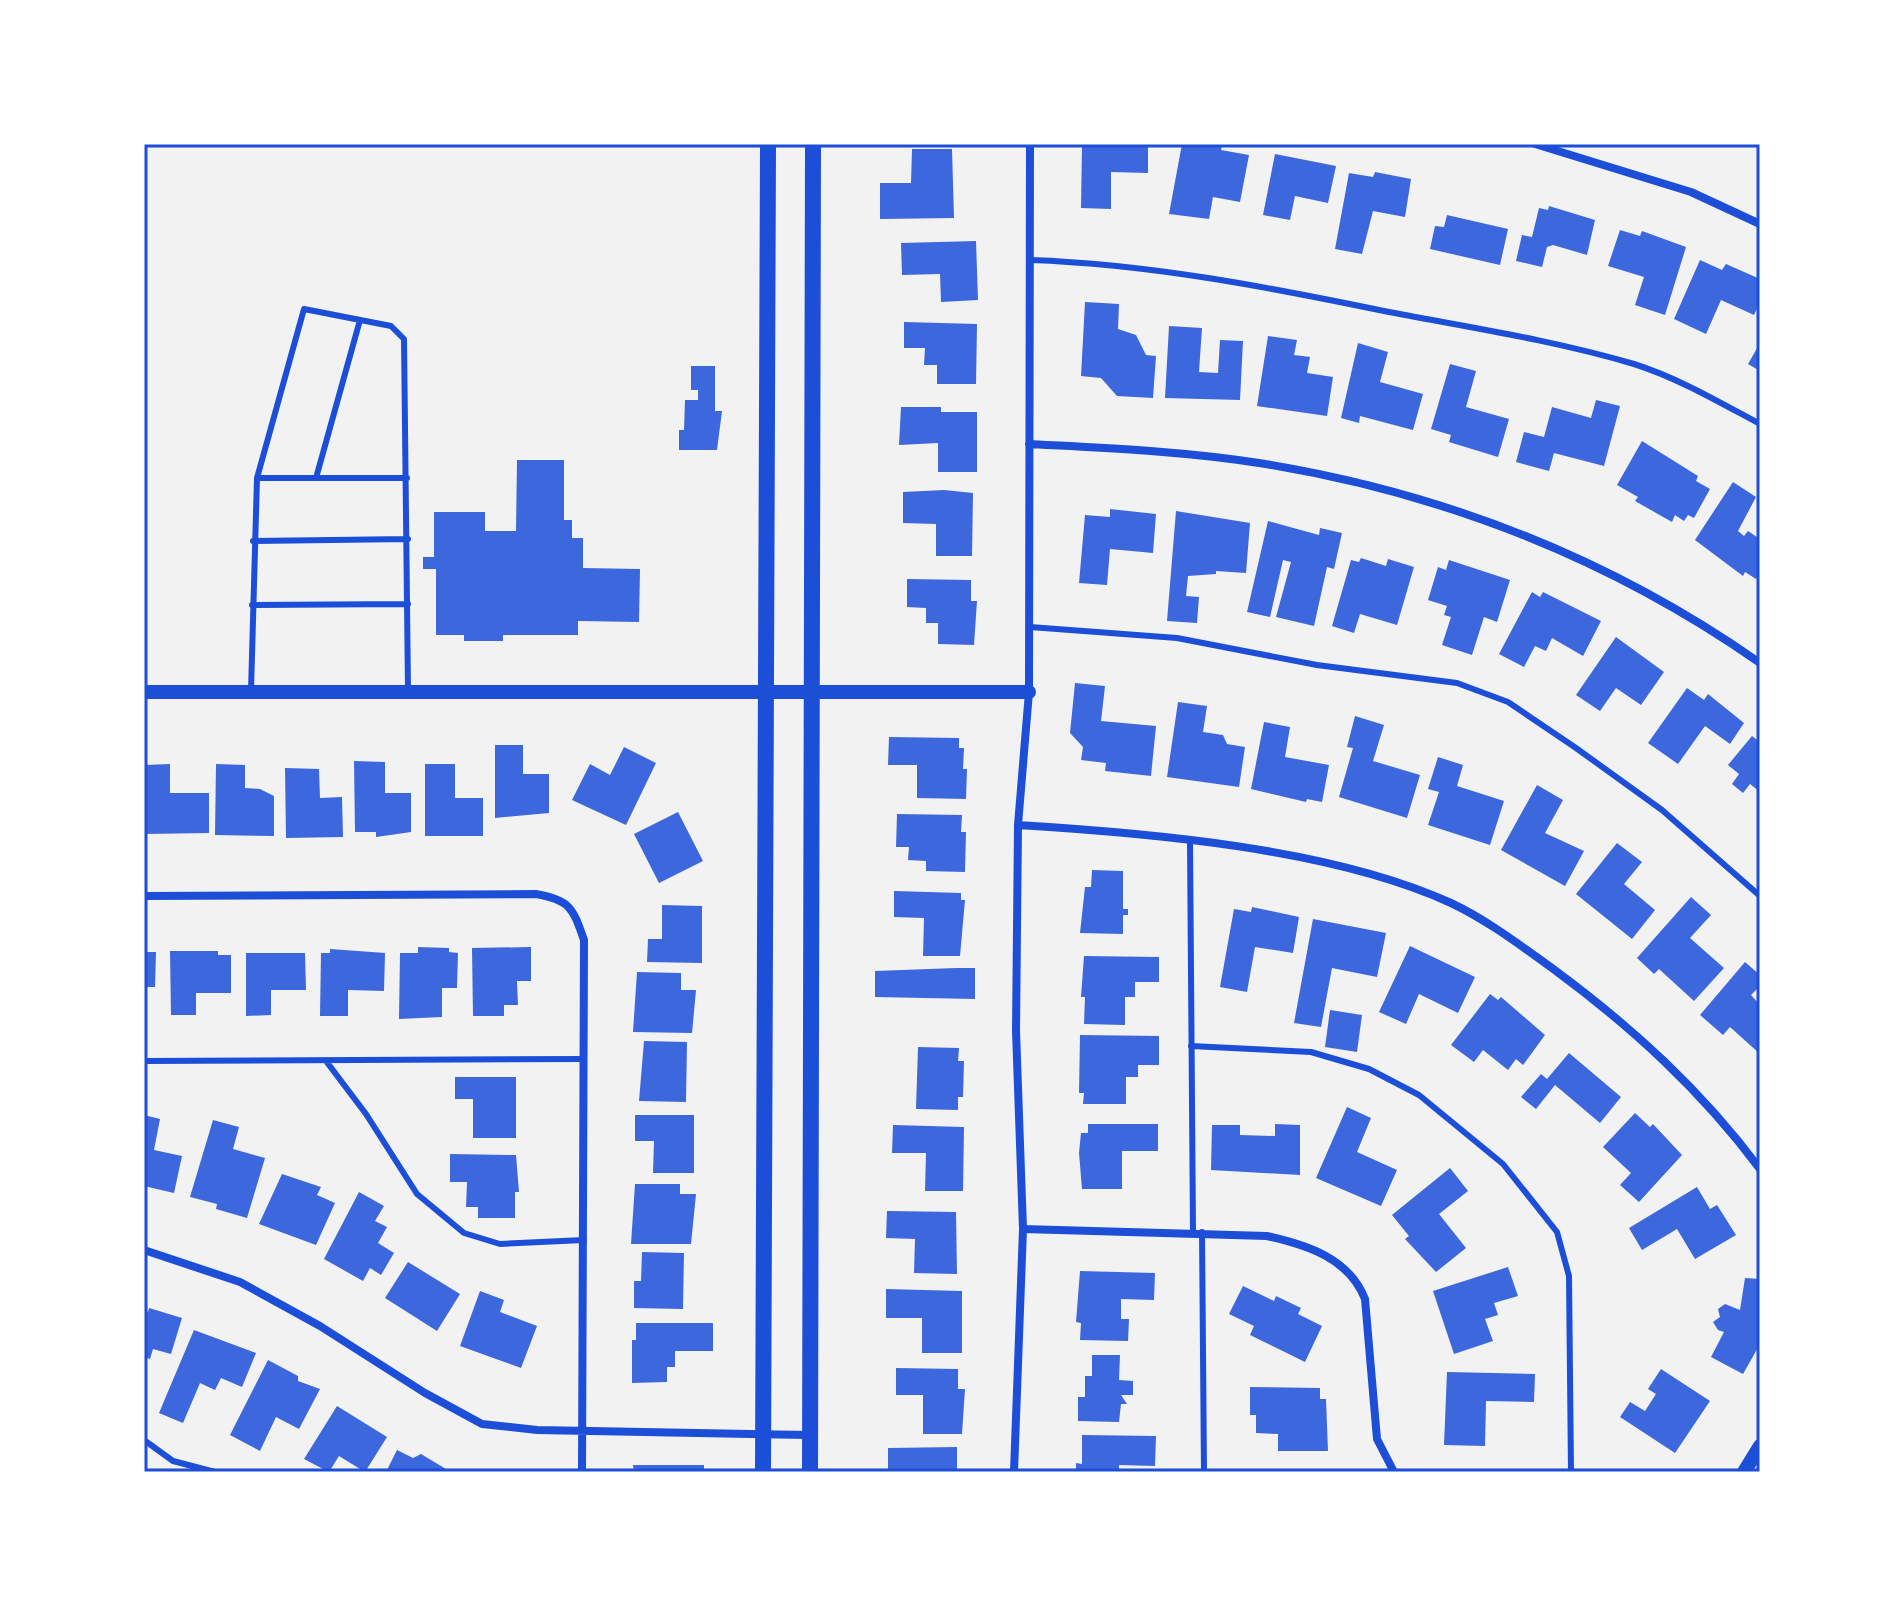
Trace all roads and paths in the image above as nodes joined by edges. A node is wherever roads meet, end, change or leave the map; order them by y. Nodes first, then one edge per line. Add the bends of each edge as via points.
1 (768, 144) edge
2 (813, 144) edge
3 (1030, 144) edge
4 (1535, 144) edge
5 (1760, 224) edge
6 (1030, 260) junction
7 (360, 320) junction
8 (1760, 424) edge
9 (1029, 444) junction
10 (257, 478) junction
11 (316, 478) junction
12 (407, 478) junction
13 (408, 539) junction
14 (253, 541) junction
15 (408, 604) junction
16 (252, 605) junction
17 (1030, 627) junction
18 (1760, 663) edge
19 (766, 690) junction
20 (812, 690) junction
21 (251, 691) junction
22 (408, 691) junction
23 (144, 692) edge
24 (1029, 692) junction
25 (1018, 825) junction
26 (1190, 841) junction
27 (144, 896) edge
28 (1760, 896) edge
29 (1191, 1046) junction
30 (584, 1059) junction
31 (144, 1061) edge
32 (326, 1061) junction
33 (1760, 1169) edge
34 (1023, 1229) junction
35 (1197, 1232) junction
36 (584, 1240) junction
37 (144, 1250) edge
38 (584, 1431) junction
39 (763, 1435) junction
40 (810, 1435) junction
41 (144, 1440) edge
42 (1760, 1446) edge
43 (215, 1472) edge
44 (582, 1472) edge
45 (763, 1472) edge
46 (810, 1472) edge
47 (1014, 1472) edge
48 (1204, 1472) edge
49 (1394, 1472) edge
50 (1571, 1472) edge
51 (1744, 1472) edge

1 - 19 main road
2 - 20 main road
3 - 6 street
4 - 5 street via 1691,192
6 - 8 lane via 1266,287 1570,348 1636,365
6 - 9 street
7 - 10 lane via 304,309
7 - 11 lane
7 - 12 lane via 391,326 404,339
9 - 17 street
9 - 18 street via 1257,463 1400,494 1490,521 1593,563 1696,619
10 - 11 lane
10 - 14 lane
11 - 12 lane
12 - 13 lane
13 - 14 lane
13 - 15 lane
14 - 16 lane
15 - 16 lane
15 - 22 lane
16 - 21 lane
17 - 24 street
17 - 28 lane via 1177,638 1317,665 1457,683 1508,702 1576,748 1662,810
19 - 20 street
19 - 22 street
19 - 39 main road
20 - 24 street
20 - 40 main road
21 - 22 street
21 - 23 street
24 - 25 street
25 - 26 street
25 - 34 street via 1016,1031
26 - 29 lane
26 - 33 street via 1371,875 1451,903 1507,935 1585,992 1684,1077
27 - 30 street via 561,898 574,913 584,940
29 - 35 lane
29 - 50 lane via 1311,1052 1369,1069 1419,1095 1503,1164 1557,1232 1569,1276
30 - 32 lane
30 - 36 street
31 - 32 lane
32 - 36 lane via 417,1194 464,1233 500,1244
34 - 35 street
34 - 47 street
35 - 48 lane
35 - 49 street via 1291,1241 1334,1260 1359,1283 1371,1342 1377,1439
36 - 38 street
37 - 38 street via 240,1282 482,1424
38 - 39 street
38 - 44 street
39 - 40 street
39 - 45 main road
40 - 46 main road
41 - 43 lane via 173,1461
42 - 51 street

